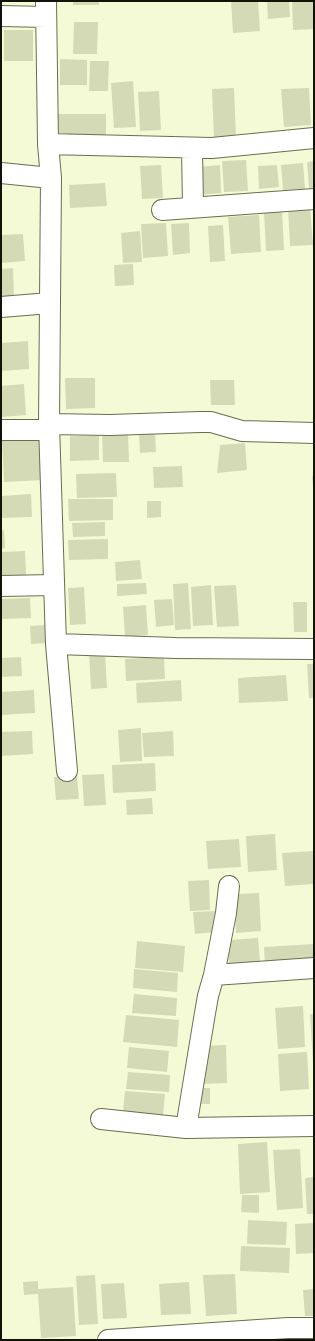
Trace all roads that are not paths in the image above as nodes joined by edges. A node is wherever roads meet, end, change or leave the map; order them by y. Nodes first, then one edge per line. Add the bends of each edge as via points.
1 (46, 9) edge
2 (1, 16) edge
3 (314, 138) edge
4 (48, 144) junction
5 (192, 148) junction
6 (1, 173) edge
7 (51, 178) junction
8 (314, 199) edge
9 (194, 207) junction
10 (162, 210) dead end
11 (50, 302) junction
12 (1, 307) edge
13 (49, 427) junction
14 (1, 430) edge
15 (314, 433) edge
16 (54, 585) junction
17 (1, 586) edge
18 (56, 644) junction
19 (314, 649) edge
20 (67, 771) dead end
21 (229, 886) dead end
22 (314, 968) edge
23 (214, 975) junction
24 (101, 1119) dead end
25 (314, 1126) edge
26 (186, 1128) junction
27 (314, 1328) edge
28 (108, 1340) edge

1 - 2 street
1 - 4 street
3 - 5 street
4 - 5 street
4 - 7 street
5 - 9 street
6 - 7 street
7 - 11 street
8 - 9 street
9 - 10 street
11 - 12 street
11 - 13 street
13 - 14 street
13 - 15 street via 211,422 242,431
13 - 16 street
16 - 17 street
16 - 18 street
18 - 19 street
18 - 20 street
21 - 23 street
22 - 23 street
23 - 26 street via 205,1011
24 - 26 street
25 - 26 street
27 - 28 street

